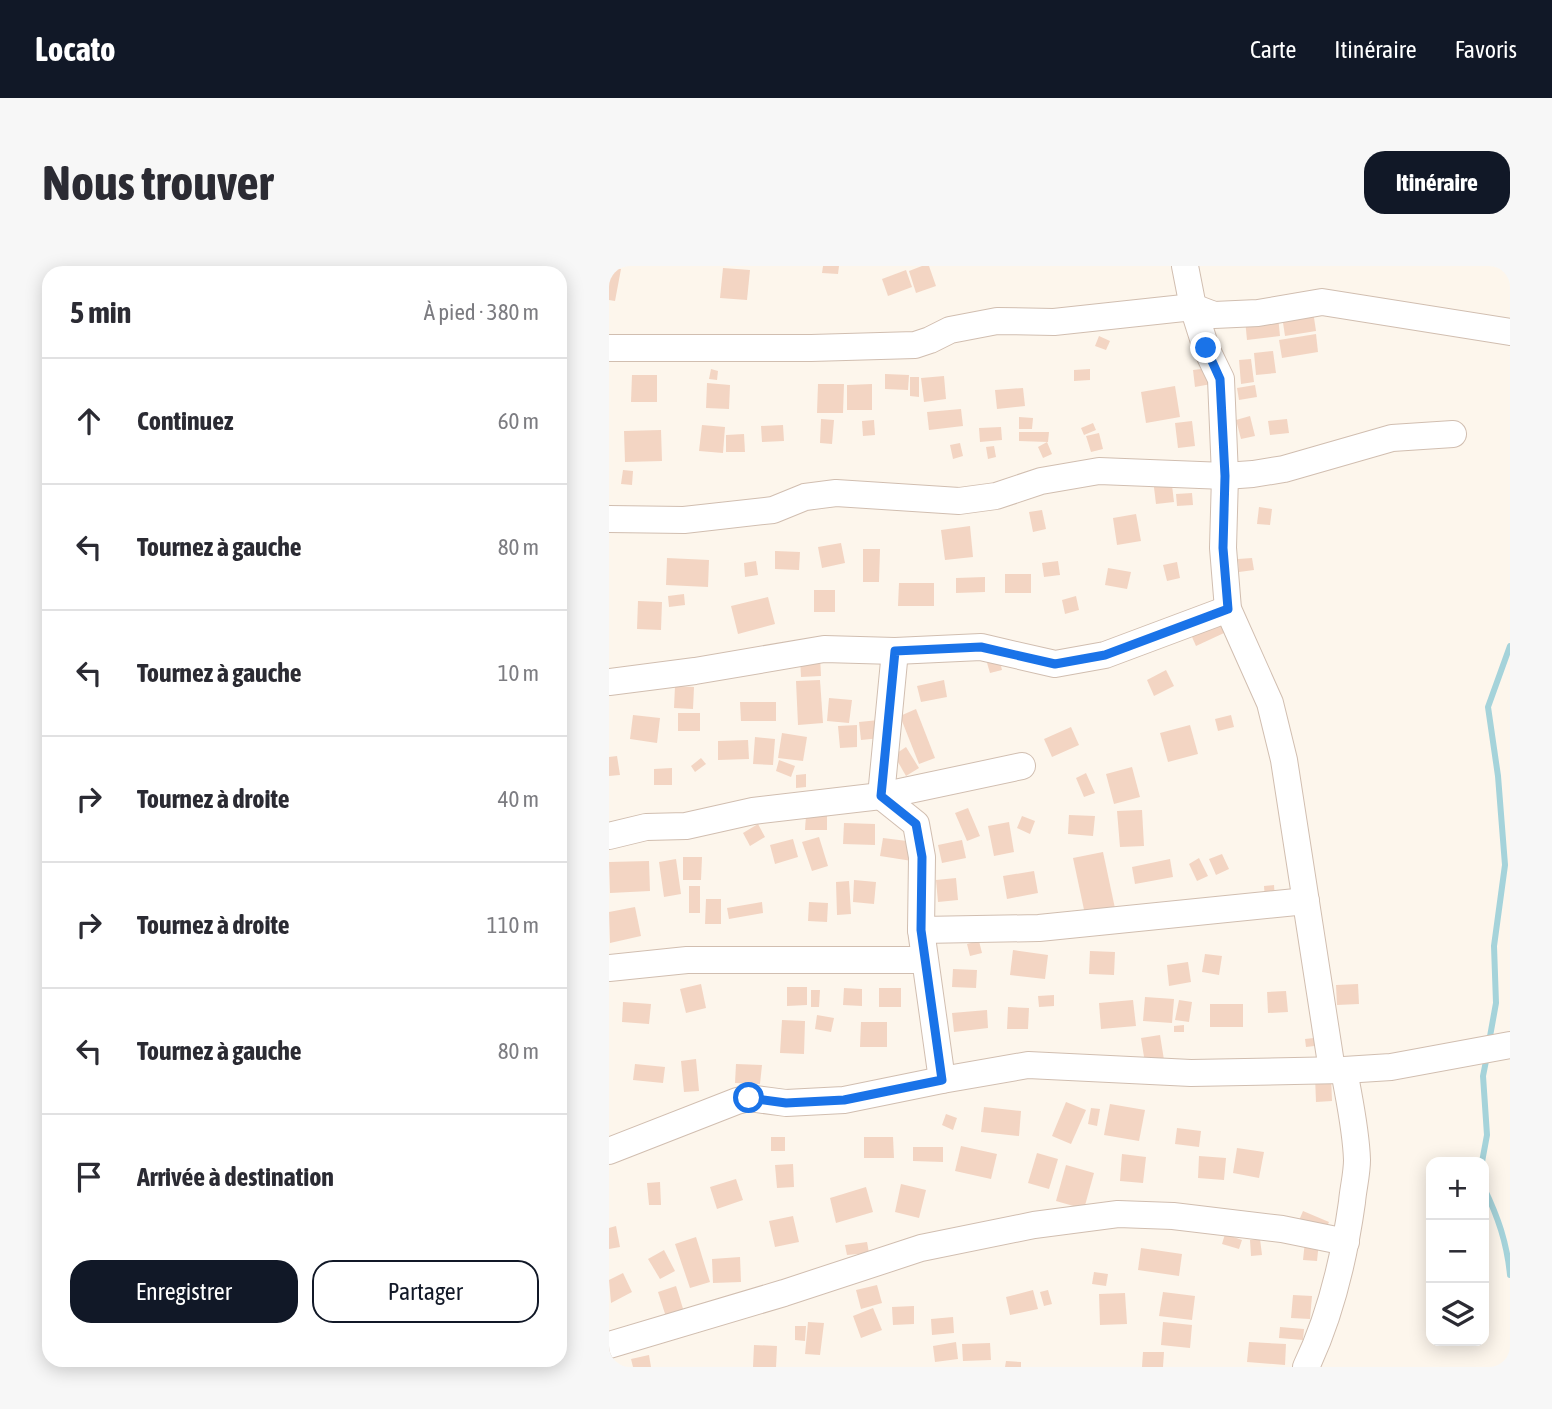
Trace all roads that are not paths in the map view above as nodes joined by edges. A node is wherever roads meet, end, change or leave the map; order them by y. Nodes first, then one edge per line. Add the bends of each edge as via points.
1 (1185, 266) edge
2 (1192, 307) junction
3 (1510, 332) edge
4 (609, 348) edge
5 (1453, 434) dead end
6 (1225, 476) junction
7 (609, 519) edge
8 (1228, 609) junction
9 (895, 651) junction
10 (609, 681) edge
11 (1022, 766) dead end
12 (881, 796) junction
13 (609, 836) edge
14 (1306, 901) junction
15 (921, 930) junction
16 (924, 960) junction
17 (609, 968) edge
18 (1510, 1045) edge
19 (1338, 1070) junction
20 (942, 1080) junction
21 (609, 1151) edge
22 (1346, 1242) junction
23 (609, 1345) edge
24 (1306, 1367) edge

1 - 2 street
2 - 3 street via 1215,315 1247,314 1322,302
2 - 4 street via 1054,323 997,321 950,330 915,345
2 - 6 street via 1220,379
5 - 6 street via 1392,438 1284,469
6 - 7 street via 1099,471 959,501 836,493 773,510 684,520
6 - 8 street via 1223,548
8 - 9 street via 1105,655 1055,664 981,647
8 - 14 street via 1270,704 1284,760
9 - 10 street via 824,649
9 - 12 street
11 - 12 street
12 - 13 street via 753,811
12 - 15 street via 916,824 922,857
14 - 15 street via 1039,928
14 - 19 street
15 - 16 street
16 - 17 street via 687,960
16 - 20 street
18 - 19 street via 1391,1067
19 - 20 street via 1191,1073 1028,1065
19 - 22 street via 1353,1122 1357,1162
20 - 21 street via 844,1100 786,1103 749,1098
22 - 23 street via 1173,1216 1118,1214 1034,1225 921,1248
22 - 24 street via 1322,1333

